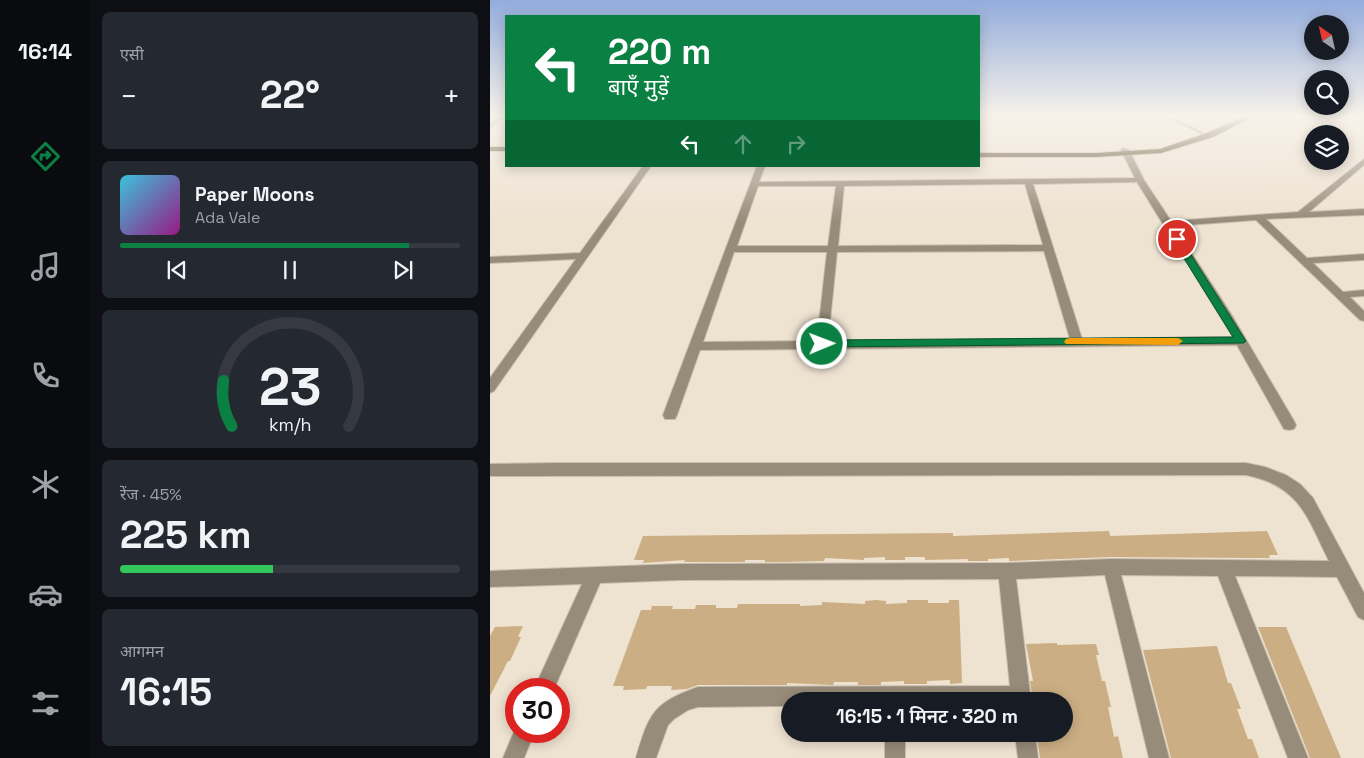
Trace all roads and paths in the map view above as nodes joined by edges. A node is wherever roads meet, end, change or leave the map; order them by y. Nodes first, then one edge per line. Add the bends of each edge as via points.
1 (1130, 151) edge
2 (1148, 151) edge
3 (1126, 152) junction
4 (490, 153) edge
5 (505, 153) edge
6 (980, 153) edge
7 (1364, 161) edge
8 (646, 167) edge
9 (761, 167) edge
10 (1140, 180) junction
11 (1028, 181) junction
12 (840, 183) junction
13 (756, 184) junction
14 (1364, 212) edge
15 (1300, 215) junction
16 (1258, 217) junction
17 (1167, 224) junction
18 (1048, 248) junction
19 (731, 249) junction
20 (833, 249) junction
21 (584, 256) junction
22 (1364, 257) edge
23 (490, 260) edge
24 (1305, 261) junction
25 (1364, 293) edge
26 (1341, 295) junction
27 (1364, 317) edge
28 (1240, 341) junction
29 (1077, 342) junction
30 (822, 344) junction
31 (695, 346) junction
32 (490, 388) edge
33 (670, 415) dead end
34 (1289, 425) dead end
35 (490, 470) edge
36 (1111, 567) junction
37 (1224, 569) junction
38 (1342, 569) junction
39 (1007, 571) junction
40 (595, 575) junction
41 (490, 579) edge
42 (1363, 609) edge
43 (549, 678) edge
44 (1020, 692) edge
45 (781, 697) edge
46 (895, 742) edge
47 (1026, 742) edge
48 (519, 743) edge
49 (512, 758) edge
50 (646, 758) edge
51 (894, 758) edge
52 (1028, 758) edge
53 (1159, 758) edge
54 (1298, 758) edge

1 - 3 main road
2 - 3 main road
3 - 6 main road
3 - 10 street
4 - 5 main road
7 - 15 street
8 - 21 street
9 - 13 street
10 - 11 street
10 - 17 street
11 - 12 street
11 - 18 street
12 - 13 street
12 - 20 street
13 - 19 street
14 - 15 street
15 - 16 street
16 - 17 street
16 - 24 street
17 - 28 street
18 - 20 street
18 - 29 street
19 - 20 street
19 - 31 street
20 - 30 street
21 - 23 street
21 - 32 street
22 - 24 street
24 - 26 street
25 - 26 street
26 - 27 street
28 - 29 street
28 - 34 street
29 - 30 street
30 - 31 street
31 - 33 street
35 - 38 street via 1246,469 1266,472 1297,490 1308,503
36 - 37 street
36 - 39 street
36 - 53 street
37 - 38 street
37 - 54 street
38 - 42 street
39 - 40 street
39 - 44 street
40 - 41 street
40 - 43 street
45 - 50 street via 698,697 677,703 656,726
46 - 51 street
47 - 52 street
48 - 49 street

